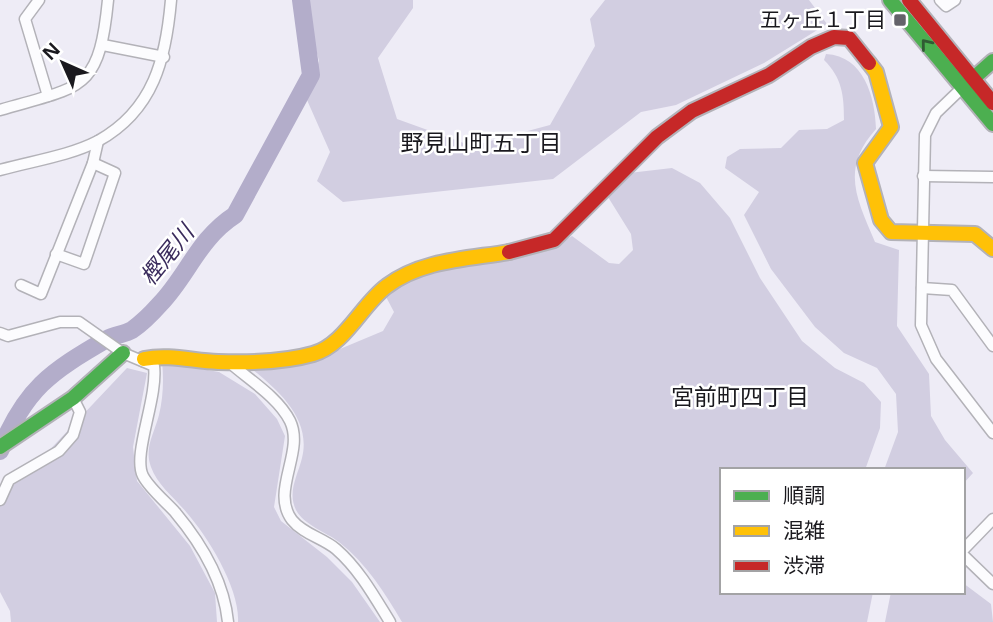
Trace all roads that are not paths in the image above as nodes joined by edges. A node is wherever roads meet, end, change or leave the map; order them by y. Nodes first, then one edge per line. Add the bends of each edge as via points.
1 (39, 0) edge
2 (108, 0) edge
3 (171, 0) edge
4 (890, 0) edge
5 (909, 0) edge
6 (940, 0) edge
7 (955, 0) edge
8 (103, 45) junction
9 (164, 57) junction
10 (993, 61) edge
11 (968, 83) junction
12 (48, 96) junction
13 (993, 103) edge
14 (0, 110) edge
15 (993, 124) edge
16 (98, 141) junction
17 (93, 163) junction
18 (0, 168) edge
19 (923, 176) junction
20 (993, 177) edge
21 (922, 236) junction
22 (993, 249) edge
23 (56, 254) junction
24 (21, 285) dead end
25 (922, 288) junction
26 (96, 320) dead end
27 (79, 322) junction
28 (0, 333) edge
29 (993, 346) edge
30 (123, 354) junction
31 (144, 359) junction
32 (229, 362) junction
33 (74, 398) junction
34 (993, 433) edge
35 (0, 447) edge
36 (0, 500) edge
37 (993, 519) edge
38 (965, 550) edge
39 (965, 554) edge
40 (993, 584) edge
41 (228, 622) edge
42 (390, 622) edge

1 - 12 street via 25,19
2 - 8 street
3 - 9 street
11 -> 4 street
5 - 11 street
6 - 7 street via 946,6
8 - 9 street
8 - 12 street via 83,80
9 - 16 street via 141,103
10 - 11 street
11 - 13 street
11 - 15 street
11 - 19 street via 936,113 926,135
12 - 14 street
16 - 17 street
16 - 18 street
17 - 23 street
17 - 23 street via 115,173 84,264
19 - 20 street
19 - 21 street
21 - 22 street via 975,234
21 - 25 street
21 - 32 street via 891,232 881,220 865,163 891,127 876,72 849,38 834,37 769,75 692,111 657,137 554,240 420,267 386,286 327,348 313,354
23 - 24 street via 41,294
25 - 29 street via 952,290
25 - 34 street via 921,325 936,359
26 - 27 street
27 - 28 street via 8,336
27 - 30 street
30 - 31 street
30 - 33 street
31 - 32 street via 160,356
31 - 41 street via 154,366 156,382 140,465 206,557 223,592
32 - 42 street via 283,410 290,423 294,449 285,501 292,520 350,563
33 - 35 street
33 - 36 street via 80,412 73,435 59,451 9,480
37 - 38 street
39 - 40 street

